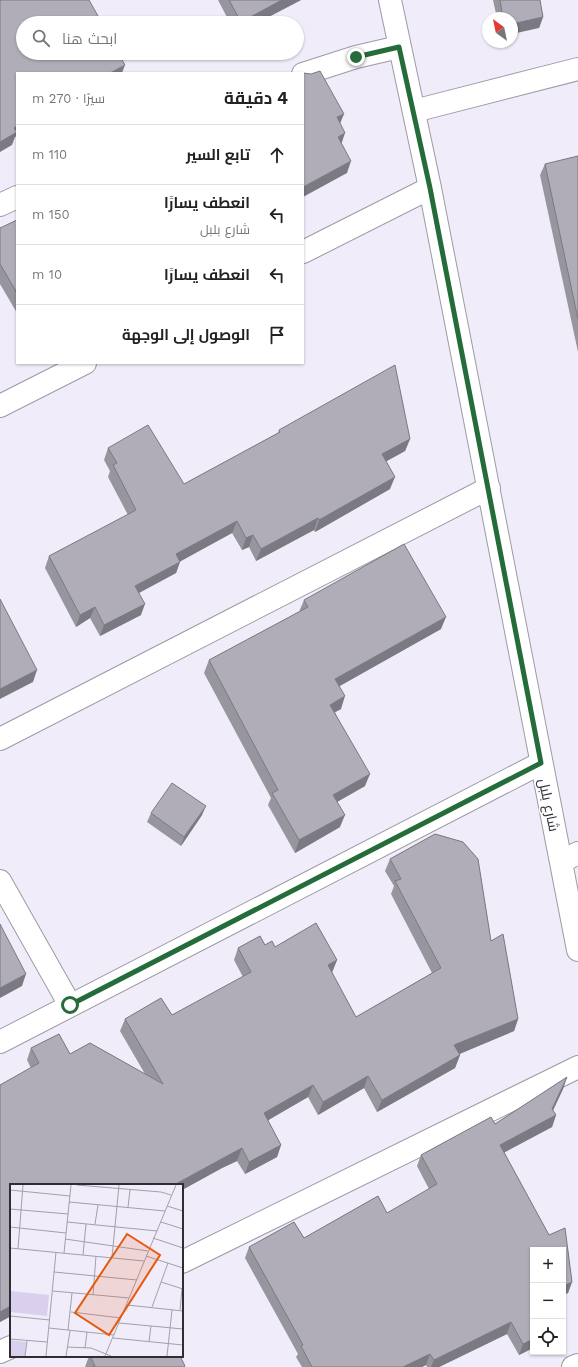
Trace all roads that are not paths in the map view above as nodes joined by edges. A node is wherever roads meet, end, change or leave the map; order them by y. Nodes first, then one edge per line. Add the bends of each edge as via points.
1 (390, 0) edge
2 (399, 47) junction
3 (578, 70) edge
4 (304, 74) edge
5 (414, 110) junction
6 (430, 188) junction
7 (16, 197) edge
8 (0, 205) edge
9 (304, 251) edge
10 (83, 364) edge
11 (2, 402) edge
12 (489, 488) junction
13 (0, 740) edge
14 (541, 763) junction
15 (570, 858) edge
16 (0, 881) edge
17 (578, 950) edge
18 (70, 1005) junction
19 (0, 1042) edge
20 (578, 1067) edge
21 (183, 1262) edge
22 (10, 1347) edge
23 (0, 1352) edge
24 (578, 1365) edge
25 (574, 1367) edge

1 - 2 street, شارع بلبل
2 - 4 street
2 - 5 street, شارع بلبل
3 - 5 street
5 - 6 street, شارع بلبل
6 - 9 street
6 - 12 street, شارع بلبل
7 - 8 street
10 - 11 street
12 - 13 street
12 - 14 street, شارع بلبل
14 - 15 street, شارع بلبل
14 - 18 street
15 - 17 street, شارع بلبل
16 - 18 street
18 - 19 street
20 - 21 street
22 - 23 street
24 - 25 street

